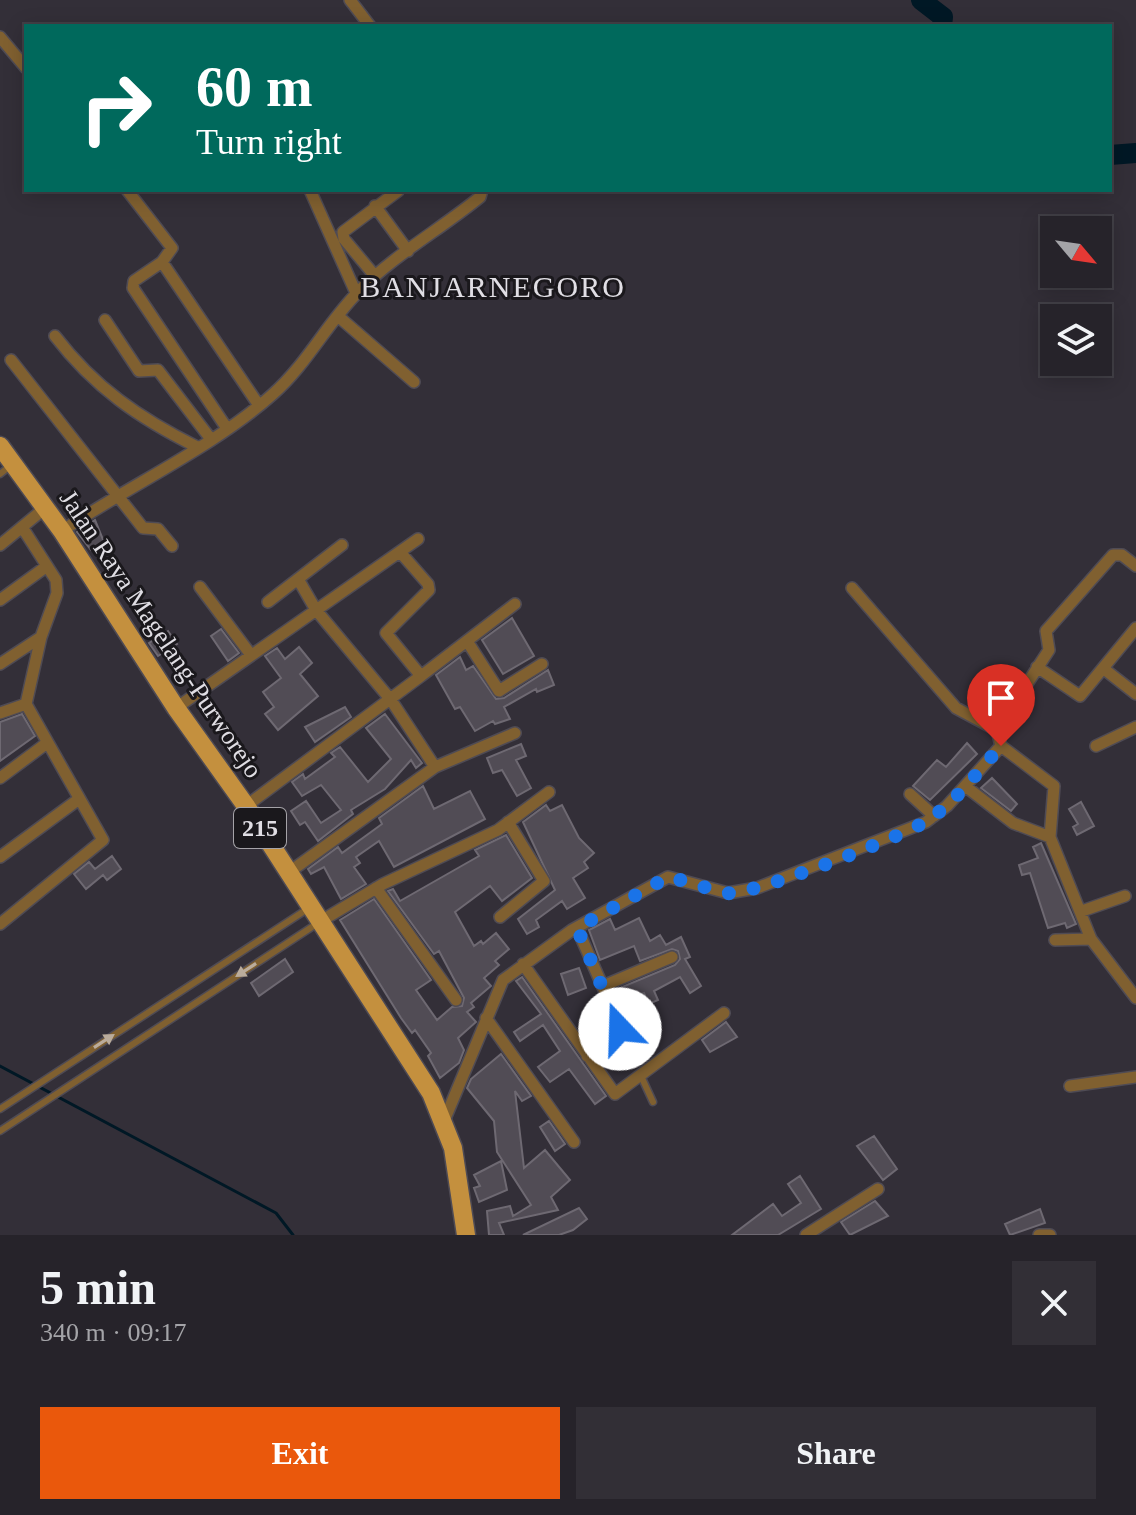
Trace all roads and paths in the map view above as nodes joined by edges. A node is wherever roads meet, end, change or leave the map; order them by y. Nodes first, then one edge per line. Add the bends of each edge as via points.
1 (350, 0) edge
2 (368, 24) edge
3 (0, 37) edge
4 (24, 66) edge
5 (129, 192) edge
6 (311, 192) edge
7 (396, 192) edge
8 (481, 192) edge
9 (375, 206) junction
10 (408, 251) junction
11 (162, 262) junction
12 (375, 276) junction
13 (356, 293) junction
14 (339, 317) junction
15 (105, 320) dead end
16 (55, 336) dead end
17 (11, 360) dead end
18 (414, 382) dead end
19 (258, 404) junction
20 (226, 427) junction
21 (210, 438) junction
22 (0, 446) edge
23 (197, 447) junction
24 (6, 469) edge
25 (115, 495) junction
26 (45, 508) junction
27 (22, 527) junction
28 (62, 531) junction
29 (418, 539) dead end
30 (0, 545) edge
31 (342, 545) dead end
32 (172, 546) dead end
33 (400, 552) junction
34 (47, 566) junction
35 (1136, 566) edge
36 (298, 579) junction
37 (200, 587) dead end
38 (852, 588) dead end
39 (0, 600) edge
40 (268, 602) dead end
41 (515, 604) dead end
42 (316, 610) junction
43 (1136, 628) edge
44 (41, 637) junction
45 (467, 641) junction
46 (251, 655) junction
47 (0, 664) edge
48 (542, 664) dead end
49 (1037, 667) junction
50 (1104, 669) junction
51 (421, 676) junction
52 (1136, 694) edge
53 (391, 700) junction
54 (26, 704) junction
55 (176, 708) junction
56 (1, 709) edge
57 (1136, 727) edge
58 (997, 730) junction
59 (515, 733) dead end
60 (47, 743) junction
61 (1001, 746) junction
62 (1096, 746) dead end
63 (435, 767) junction
64 (0, 778) edge
65 (965, 786) junction
66 (549, 792) dead end
67 (910, 794) dead end
68 (79, 799) junction
69 (246, 806) junction
70 (934, 816) junction
71 (508, 822) junction
72 (1050, 837) junction
73 (0, 857) edge
74 (288, 873) junction
75 (376, 888) junction
76 (1125, 896) dead end
77 (1082, 911) junction
78 (315, 914) junction
79 (500, 917) dead end
80 (0, 924) edge
81 (275, 928) junction
82 (577, 928) junction
83 (1091, 939) junction
84 (1055, 940) dead end
85 (286, 943) junction
86 (672, 957) dead end
87 (523, 964) junction
88 (603, 986) junction
89 (1136, 998) edge
90 (456, 1000) dead end
91 (724, 1013) dead end
92 (486, 1018) junction
93 (587, 1056) junction
94 (641, 1076) junction
95 (1136, 1077) edge
96 (1070, 1086) dead end
97 (653, 1102) dead end
98 (0, 1109) edge
99 (444, 1121) junction
100 (0, 1131) edge
101 (574, 1142) dead end
102 (878, 1189) dead end
103 (466, 1235) edge
104 (806, 1235) edge
105 (1039, 1235) edge
106 (1050, 1235) edge

1 - 2 street
3 - 4 street
5 - 11 street via 171,244
6 - 13 street
7 - 9 street
8 - 10 street
9 - 10 street
9 - 12 street via 343,232
10 - 12 street
11 - 19 street
11 - 20 street via 134,281 133,288
12 - 13 street
13 - 14 street
14 - 18 street
14 - 19 street via 304,364
15 - 21 street via 139,371 158,370
16 - 23 street via 104,389 145,421
17 - 25 street
19 - 20 street
20 - 21 street
21 - 23 street
22 - 24 main road, Jalan Raya Magelang-Purworejo / 215
23 - 25 street
24 - 26 main road, Jalan Raya Magelang-Purworejo / 215
25 - 28 street
25 - 32 street via 143,528 158,529
26 - 27 street
26 - 28 main road, Jalan Raya Magelang-Purworejo / 215
27 - 30 street
27 - 34 street
28 - 55 main road, Jalan Raya Magelang-Purworejo / 215
29 - 33 street
31 - 36 street
33 - 42 street
33 - 51 street via 429,590 386,633
34 - 39 street
34 - 44 street via 57,593
35 - 49 street via 1113,555 1046,631 1049,650
36 - 40 street
36 - 42 street
37 - 46 street
38 - 58 street via 956,708
41 - 45 street
42 - 46 street
42 - 53 street
43 - 50 street
44 - 47 street
44 - 54 street
45 - 48 street via 497,691
45 - 51 street
46 - 55 street
49 - 50 street via 1078,696
49 - 58 street
50 - 52 street
51 - 53 street
53 - 63 street
53 - 69 street
54 - 56 street
54 - 60 street
55 - 69 main road, Jalan Raya Magelang-Purworejo / 215
57 - 62 street
58 - 61 street
59 - 63 street
60 - 64 street
60 - 68 street
61 - 65 street
61 - 72 street via 1054,786
63 - 74 street
65 - 70 street
65 - 72 street via 1013,823
66 - 71 street
67 - 70 street
68 - 73 street
68 - 80 street via 102,843
69 - 74 main road, Jalan Raya Magelang-Purworejo / 215
70 - 82 street via 757,888 728,893 668,877
71 - 75 street
71 - 79 street via 544,881
72 - 77 street
74 - 78 main road, Jalan Raya Magelang-Purworejo / 215
75 - 78 street
75 - 90 street
76 - 77 street
77 - 83 street
78 - 81 lane
78 - 85 lane
78 - 99 main road, Jalan Raya Magelang-Purworejo / 215
81 - 85 lane
98 -> 81 lane
82 - 87 street
82 - 88 street
83 - 84 street
83 - 89 street
85 -> 100 lane
86 - 88 street
87 - 92 street via 498,988
87 - 93 street
88 - 93 street via 620,1029
91 - 94 street
92 - 99 street
92 - 101 street
93 - 94 street via 615,1094
94 - 97 lane
95 - 96 street
99 - 103 main road, Jalan Raya Magelang-Purworejo / 215
102 - 104 street
105 - 106 street

